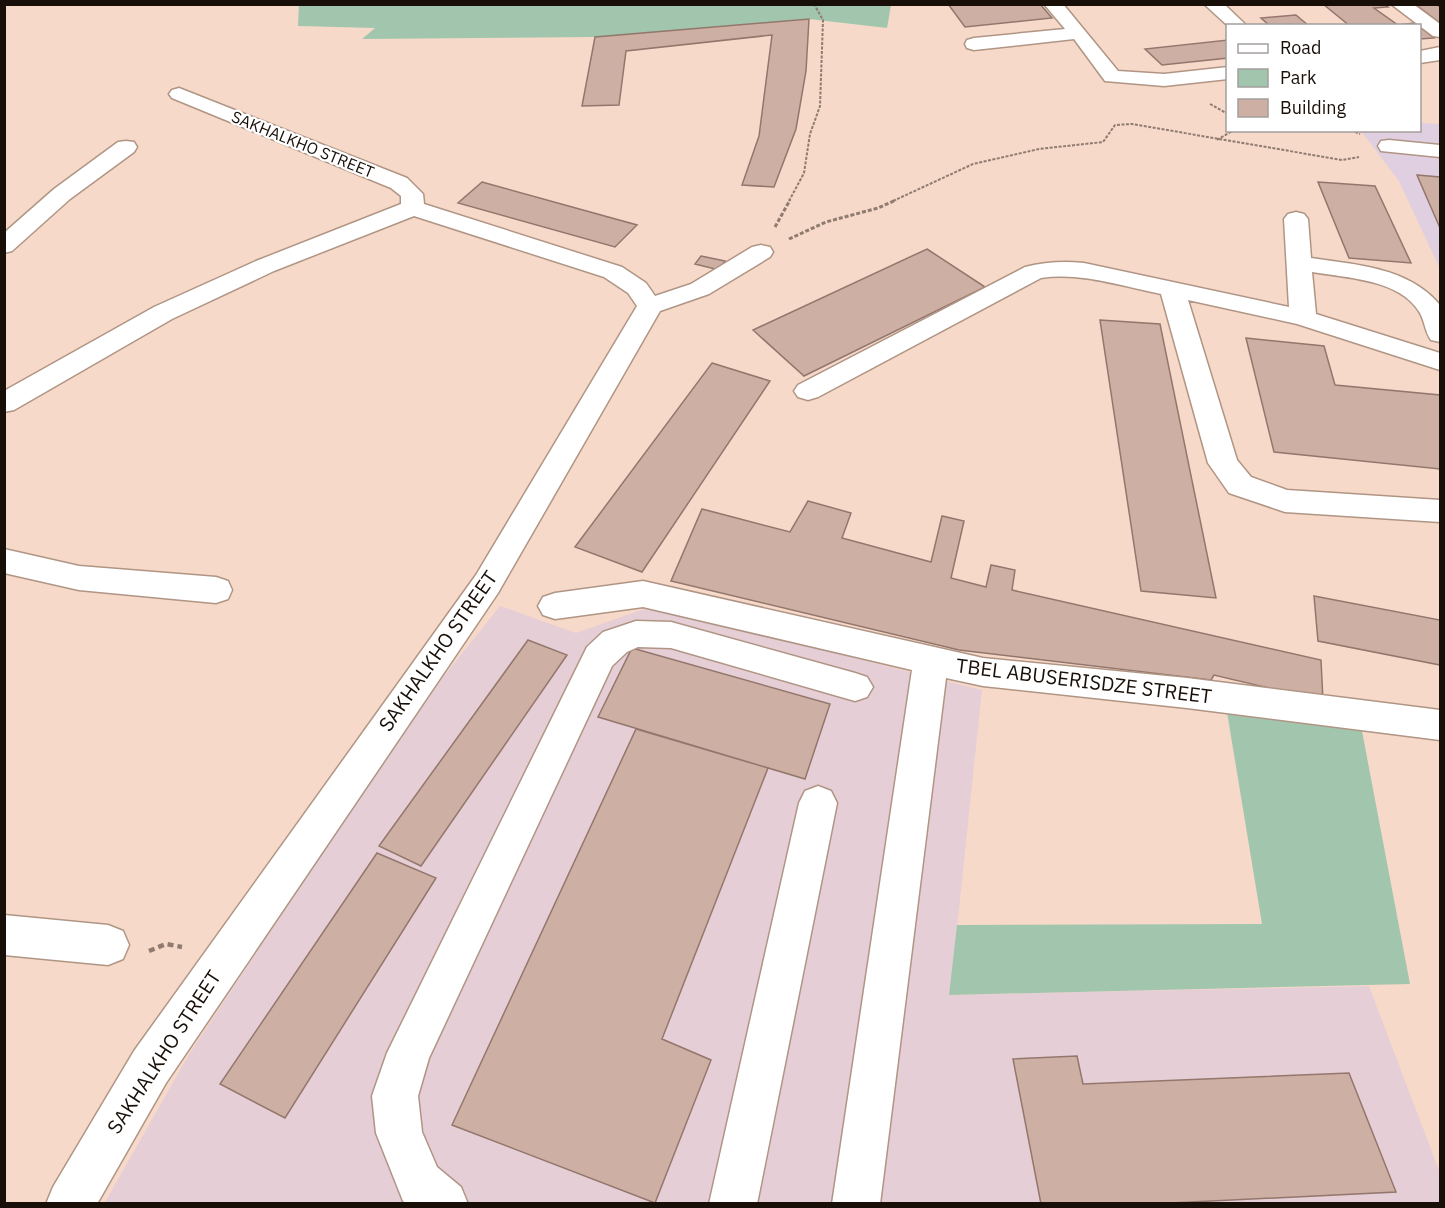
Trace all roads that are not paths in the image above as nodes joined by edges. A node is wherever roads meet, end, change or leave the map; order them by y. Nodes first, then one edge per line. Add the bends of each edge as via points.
1 (1053, 4) edge
2 (1213, 4) edge
3 (1400, 4) edge
4 (1236, 24) edge
5 (1440, 32) edge
6 (1079, 33) junction
7 (974, 45) dead end
8 (1440, 52) edge
9 (1421, 57) edge
10 (1226, 73) edge
11 (179, 94) dead end
12 (1389, 146) road end
13 (126, 147) dead end
14 (1440, 151) edge
15 (413, 208) junction
16 (1296, 219) dead end
17 (4, 246) edge
18 (761, 252) road end
19 (1299, 263) junction
20 (1172, 290) junction
21 (650, 306) junction
22 (1303, 318) junction
23 (1440, 334) edge
24 (1440, 362) edge
25 (808, 391) dead end
26 (4, 403) edge
27 (1440, 511) edge
28 (4, 561) edge
29 (216, 590) dead end
30 (555, 606) dead end
31 (931, 660) junction
32 (855, 687) dead end
33 (1440, 725) edge
34 (818, 803) dead end
35 (4, 935) edge
36 (108, 945) road end
37 (70, 1203) edge
38 (444, 1203) edge
39 (733, 1203) edge
40 (856, 1203) edge

1 - 6 street
2 - 4 street
3 - 5 street
6 - 7 street
6 - 10 street via 1112,77 1164,80
8 - 9 street
11 - 15 street, SAKHALKHO STREET via 399,183 412,194
12 - 14 street
13 - 17 street via 62,194
15 - 21 street via 613,272 637,288
15 - 26 street via 265,266 163,314
16 - 19 street
18 - 21 street via 700,289
19 - 22 street
19 - 23 street via 1390,279 1414,291 1431,309
20 - 22 street
20 - 25 street via 1084,270 1034,272
20 - 27 street via 1223,463 1240,485 1285,501
21 - 37 street, SAKHALKHO STREET via 487,584 150,1067
22 - 24 street
28 - 29 street via 79,578
30 - 31 street, TBEL ABUSERISDZE STREET via 652,595
31 - 33 street, TBEL ABUSERISDZE STREET via 983,672
31 - 40 street
32 - 38 street via 671,635 636,634 615,642 599,657 408,1053 395,1096 399,1133 420,1184
34 - 39 street
35 - 36 street

